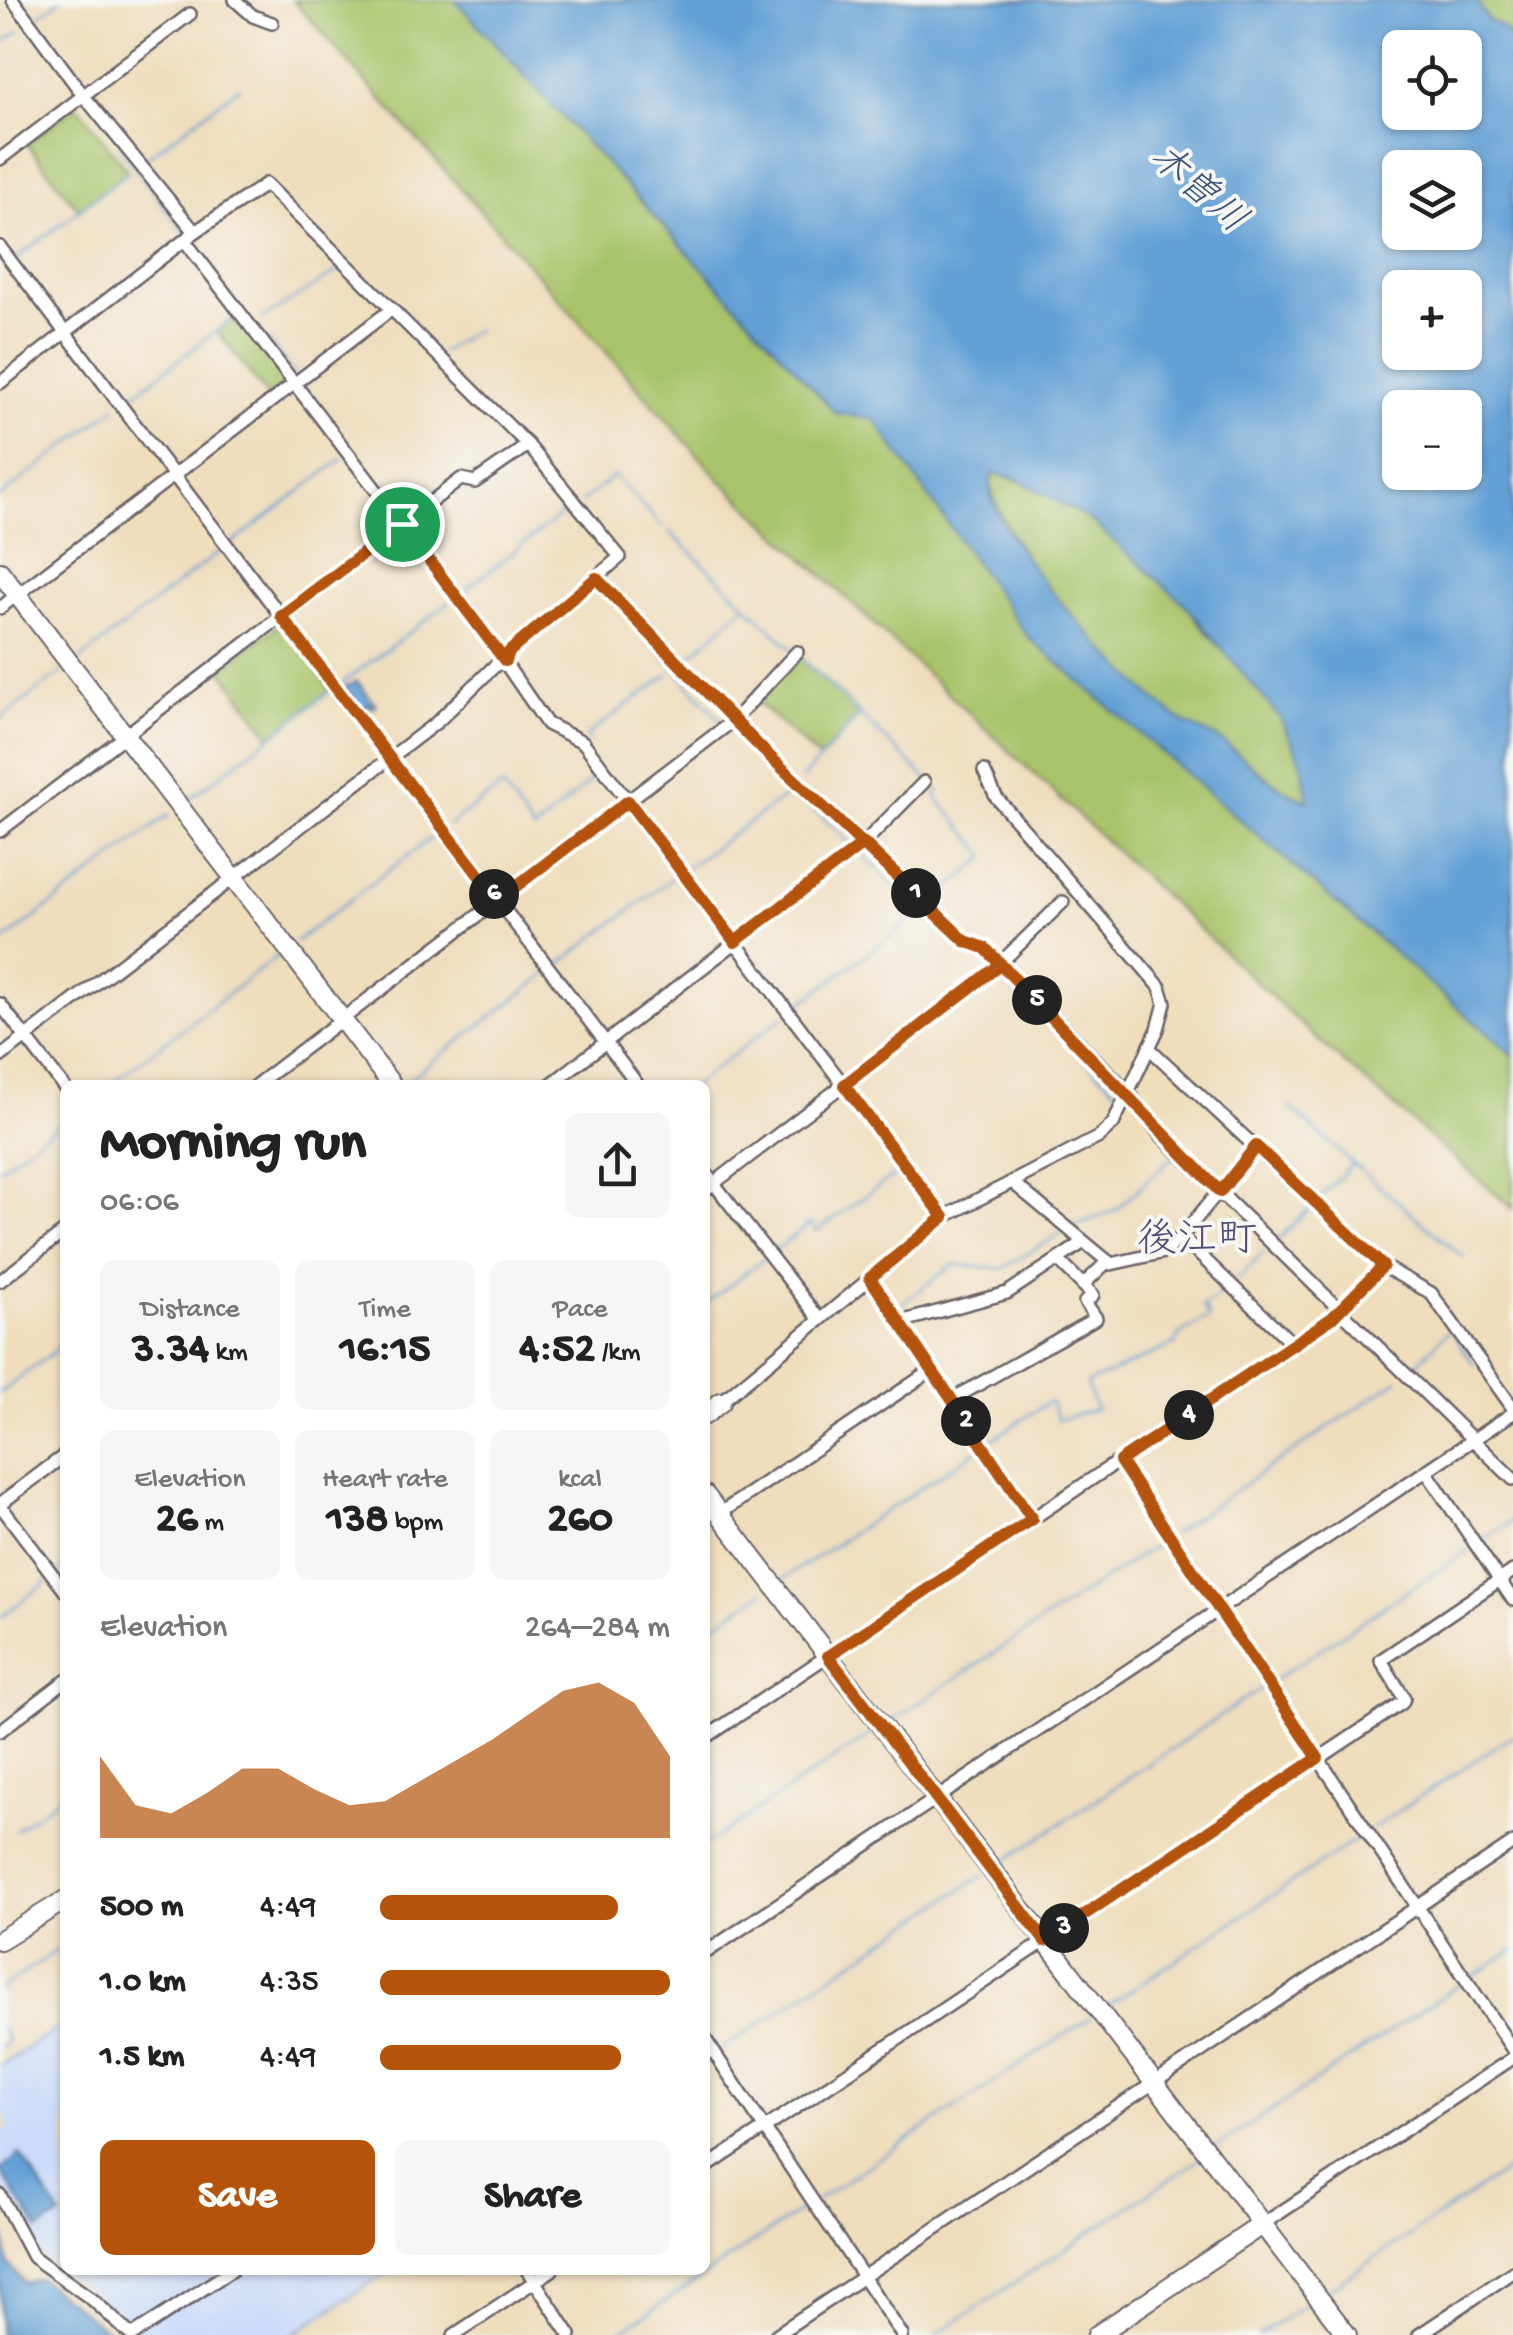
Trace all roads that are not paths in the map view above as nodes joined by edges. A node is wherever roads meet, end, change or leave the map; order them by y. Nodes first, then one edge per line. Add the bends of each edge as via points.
1 (13, 0) edge
2 (235, 0) edge
3 (190, 14) dead end
4 (272, 23) dead end
5 (81, 96) junction
6 (0, 159) edge
7 (189, 237) junction
8 (0, 247) edge
9 (392, 309) junction
10 (65, 334) junction
11 (298, 382) junction
12 (0, 383) edge
13 (528, 445) junction
14 (174, 476) junction
15 (402, 524) junction
16 (0, 572) edge
17 (596, 578) junction
18 (17, 595) junction
19 (0, 608) edge
20 (281, 616) junction
21 (797, 652) dead end
22 (505, 661) junction
23 (734, 720) junction
24 (125, 736) junction
25 (390, 759) junction
26 (984, 771) dead end
27 (924, 782) dead end
28 (628, 801) junction
29 (0, 831) edge
30 (864, 843) junction
31 (234, 878) junction
32 (498, 900) junction
33 (1063, 902) dead end
34 (735, 942) junction
35 (996, 968) junction
36 (0, 1004) edge
37 (342, 1020) junction
38 (26, 1037) junction
39 (605, 1042) junction
40 (1149, 1048) junction
41 (0, 1057) edge
42 (263, 1080) edge
43 (388, 1080) edge
44 (556, 1080) edge
45 (634, 1080) edge
46 (60, 1081) edge
47 (844, 1085) junction
48 (1130, 1094) junction
49 (1256, 1146) junction
50 (1012, 1182) junction
51 (710, 1187) edge
52 (1220, 1192) junction
53 (944, 1217) junction
54 (60, 1236) edge
55 (1181, 1236) junction
56 (1084, 1242) junction
57 (1058, 1260) junction
58 (1108, 1262) junction
59 (1383, 1266) junction
60 (870, 1278) junction
61 (0, 1281) edge
62 (1082, 1285) junction
63 (1342, 1310) junction
64 (820, 1320) junction
65 (900, 1322) junction
66 (1293, 1344) junction
67 (932, 1370) junction
68 (951, 1400) junction
69 (721, 1402) joint
70 (1513, 1410) edge
71 (710, 1411) edge
72 (1473, 1440) junction
73 (60, 1459) edge
74 (1120, 1461) junction
75 (1426, 1471) junction
76 (1513, 1479) edge
77 (710, 1502) edge
78 (0, 1505) edge
79 (719, 1514) junction
80 (1032, 1519) junction
81 (1513, 1571) edge
82 (1500, 1580) junction
83 (60, 1583) edge
84 (1513, 1600) edge
85 (1218, 1610) junction
86 (828, 1656) junction
87 (60, 1686) edge
88 (0, 1732) edge
89 (710, 1735) edge
90 (1318, 1758) junction
91 (934, 1798) junction
92 (1513, 1843) edge
93 (60, 1903) edge
94 (1418, 1908) junction
95 (0, 1940) edge
96 (1045, 1941) junction
97 (710, 1949) edge
98 (710, 2047) edge
99 (1513, 2054) edge
100 (1154, 2083) junction
101 (764, 2128) junction
102 (710, 2165) edge
103 (0, 2195) edge
104 (1262, 2224) junction
105 (1513, 2272) edge
106 (224, 2275) edge
107 (531, 2276) edge
108 (864, 2276) junction
109 (132, 2335) edge
110 (454, 2335) edge
111 (570, 2335) edge
112 (776, 2335) edge
113 (902, 2335) edge
114 (1097, 2335) edge
115 (1347, 2335) edge
116 (1419, 2335) edge

1 - 5 street
2 - 4 street
3 - 5 street
5 - 6 street
5 - 7 street
7 - 9 street via 266,184
7 - 10 street
7 - 11 street
8 - 10 street
9 - 11 street
9 - 13 street
10 - 12 street
10 - 14 street
11 - 14 street
11 - 15 street
13 - 15 street via 475,482 461,480
13 - 17 street via 620,557
14 - 18 street
14 - 20 street
15 - 20 street
15 - 22 street
16 - 18 street
17 - 22 street
17 - 23 street
18 - 19 street
18 - 24 street
20 - 24 street
20 - 25 street
21 - 23 street
22 - 25 street
22 - 28 street via 548,724 583,742
23 - 28 street
23 - 30 street
24 - 29 street
24 - 31 street
25 - 31 street
25 - 32 street
26 - 40 street via 996,797 1160,986 1165,1003
27 - 30 street
28 - 32 street
28 - 34 street
30 - 34 street
30 - 35 street via 965,941 985,948
31 - 37 street
31 - 38 street
32 - 37 street
32 - 39 street
33 - 35 street
34 - 39 street
34 - 47 street
35 - 47 street
35 - 48 street
36 - 38 street
37 - 42 street
37 - 43 street
38 - 41 street
38 - 46 street
39 - 44 street
39 - 45 street
40 - 48 street
40 - 49 street
47 - 51 street
47 - 53 street
48 - 50 street via 1099,1137
48 - 52 street via 1159,1133
49 - 52 street
49 - 59 street
50 - 53 street
50 - 56 street
51 - 64 street
52 - 55 street
52 - 63 street
53 - 60 street
54 - 61 street
55 - 58 street via 1165,1252
55 - 66 street
56 - 57 street
56 - 58 street
57 - 62 street
57 - 65 street via 1007,1293
58 - 62 street
59 - 63 street
59 - 70 street via 1431,1293
60 - 64 street
60 - 65 street
62 - 68 street via 1093,1294 1085,1302 1096,1318
63 - 66 street
63 - 72 street
64 - 69 street
65 - 67 street
66 - 74 street
67 - 68 street
67 - 79 street
68 - 80 street
69 - 71 street
70 - 72 street
72 - 75 street
72 - 76 street
73 - 78 street
74 - 80 street
74 - 85 street
75 - 82 street
75 - 85 street
77 - 79 street
78 - 83 street
79 - 86 street
80 - 86 street
81 - 82 street
82 - 84 street
82 - 90 street via 1381,1660 1402,1703
85 - 90 street
85 - 91 street
86 - 89 street
86 - 91 street
87 - 88 street
90 - 94 street
90 - 96 street
91 - 96 street
91 - 97 street
92 - 94 street
93 - 95 street
94 - 99 street
94 - 100 street
96 - 100 street
96 - 101 street
98 - 101 street
99 - 104 street
100 - 104 street
100 - 108 street
101 - 102 street
101 - 108 street
103 - 109 street via 34,2257
104 - 114 street
104 - 115 street
105 - 116 street
106 - 109 street
107 - 110 street
107 - 111 street
108 - 112 street
108 - 113 street

